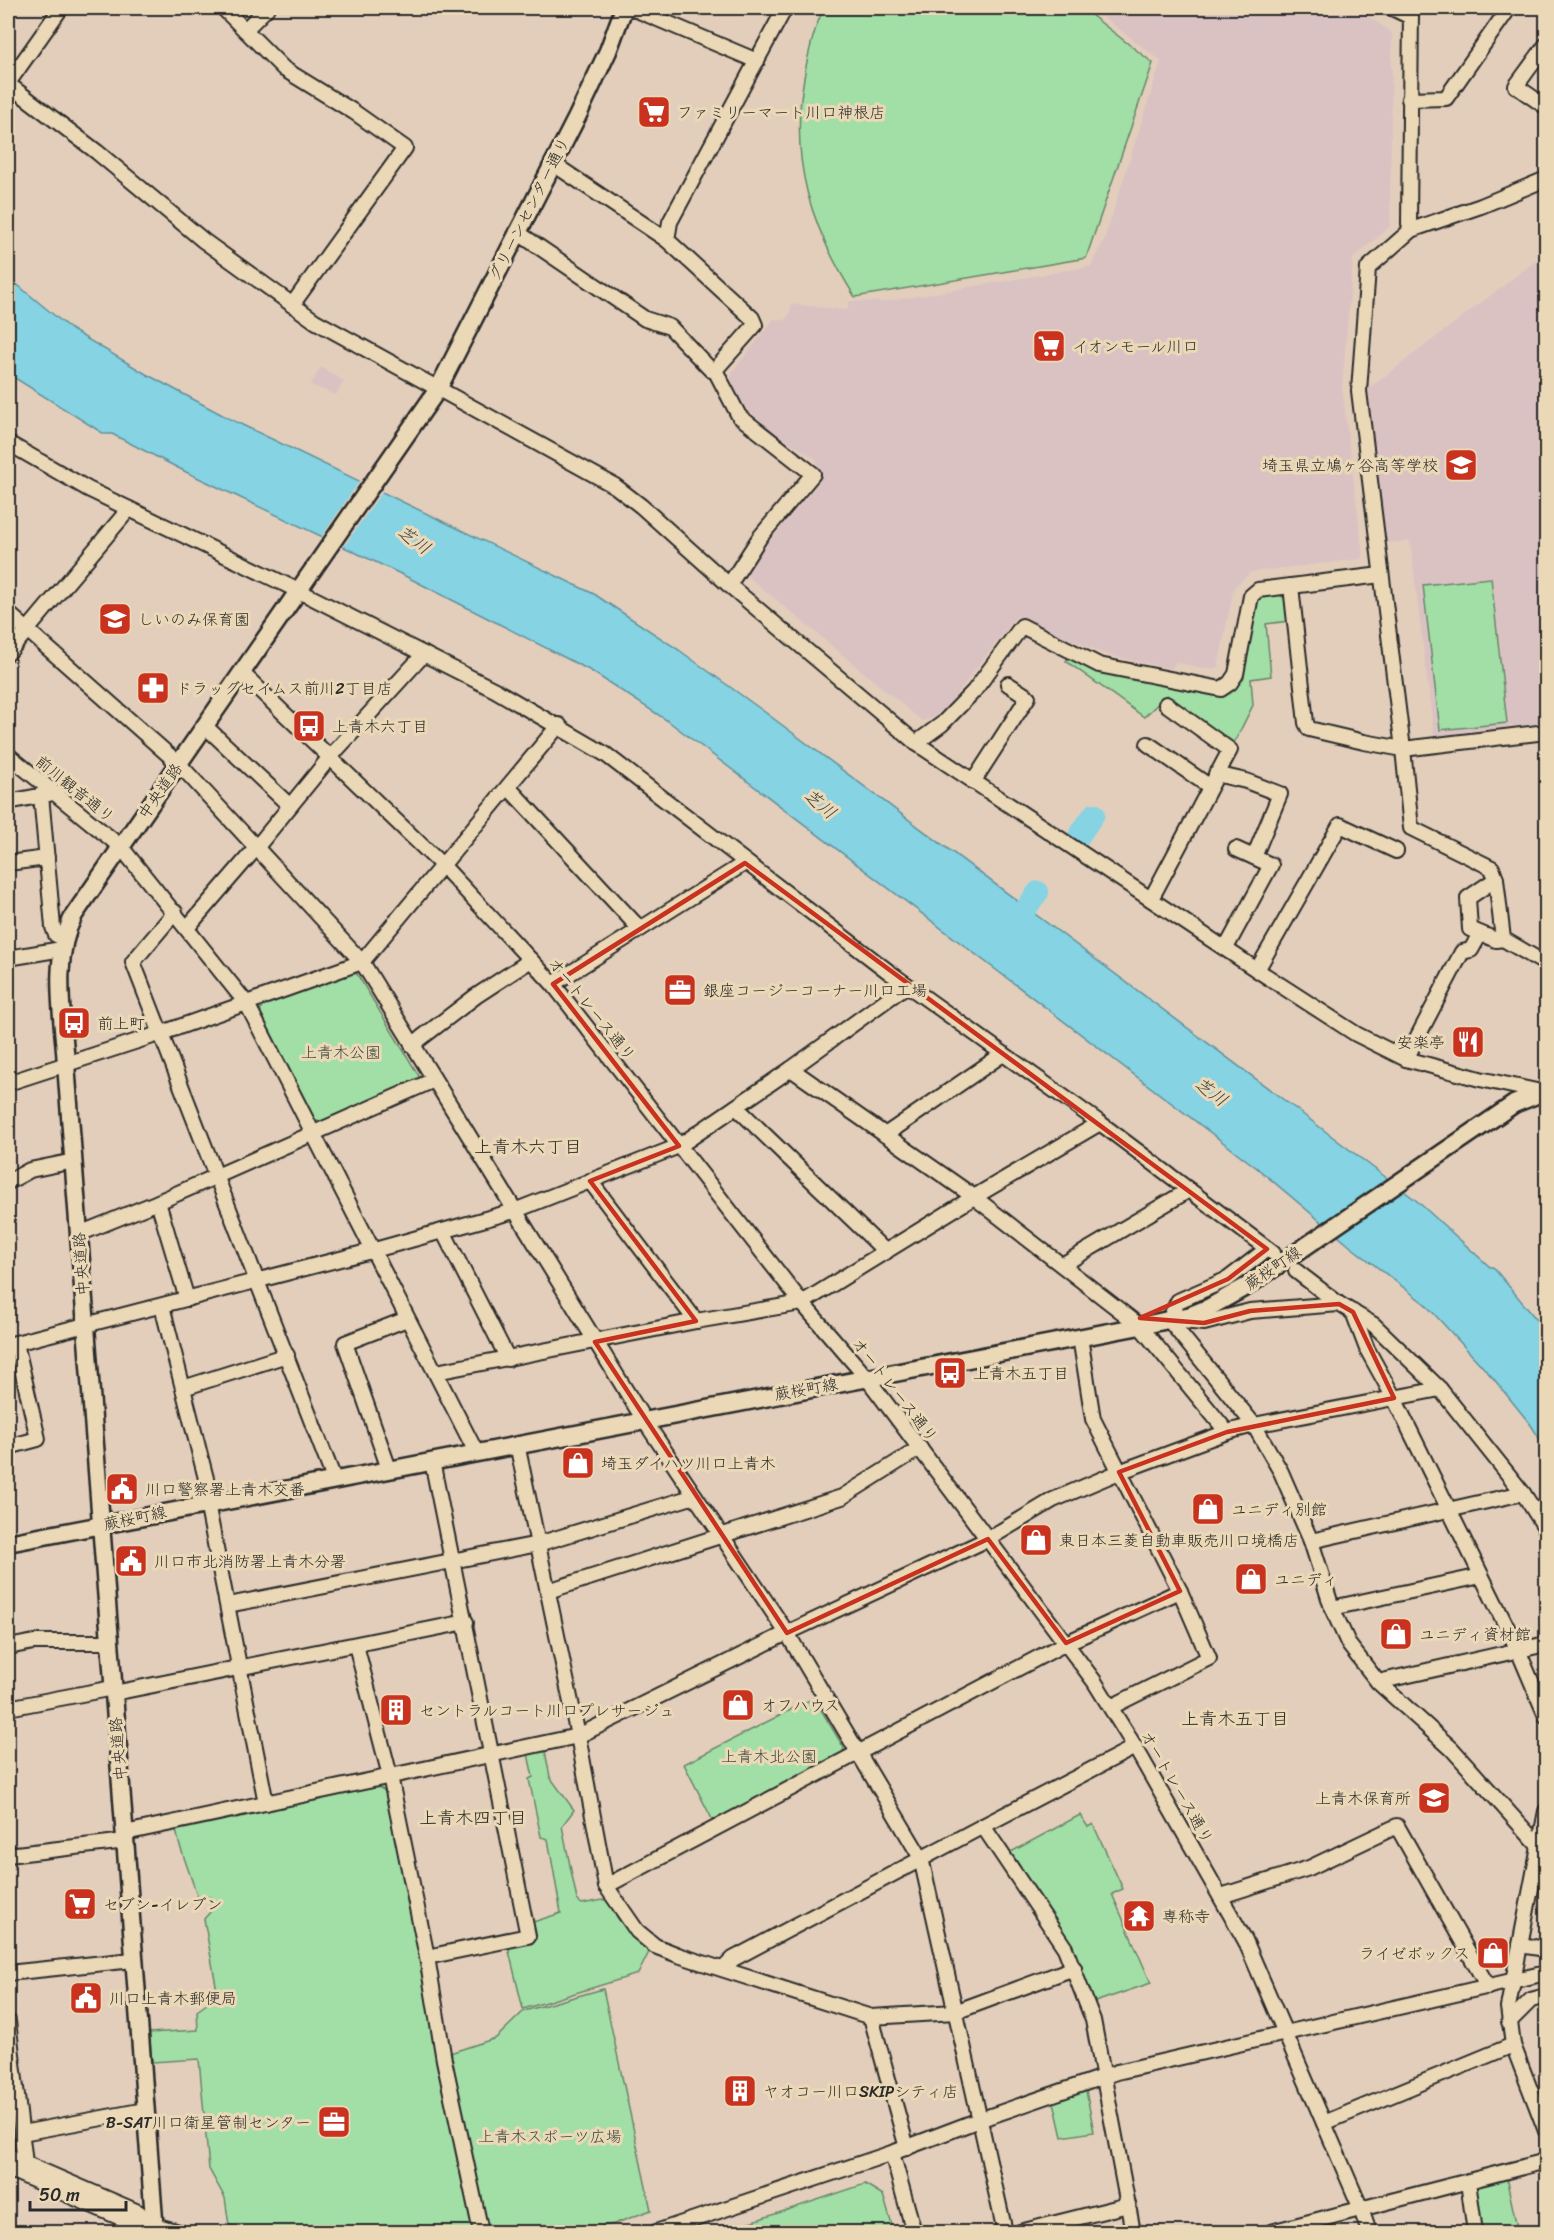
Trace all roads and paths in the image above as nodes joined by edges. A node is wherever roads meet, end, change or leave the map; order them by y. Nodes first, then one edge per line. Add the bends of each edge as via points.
1 (61, 8) edge
2 (223, 8) edge
3 (267, 8) edge
4 (624, 8) edge
5 (632, 8) edge
6 (785, 8) edge
7 (1392, 8) edge
8 (1509, 8) edge
9 (1411, 12) edge
10 (245, 30) junction
11 (1546, 45) edge
12 (757, 61) junction
13 (8, 84) edge
14 (1409, 99) junction
15 (1546, 107) edge
16 (552, 163) junction
17 (1546, 179) edge
18 (1412, 230) junction
19 (517, 232) junction
20 (667, 240) junction
21 (292, 305) junction
22 (716, 370) junction
23 (438, 389) junction
24 (427, 407) joint
25 (8, 443) edge
26 (129, 509) junction
27 (1382, 575) junction
28 (729, 585) junction
29 (1292, 586) junction
30 (299, 591) junction
31 (8, 613) edge
32 (28, 630) junction
33 (8, 653) edge
34 (423, 654) junction
35 (242, 674) junction
36 (1008, 684) dead end
37 (1166, 704) dead end
38 (558, 725) junction
39 (205, 726) junction
40 (1546, 732) edge
41 (916, 743) junction
42 (1148, 744) dead end
43 (1403, 749) junction
44 (8, 755) edge
45 (330, 757) junction
46 (179, 764) junction
47 (1213, 780) junction
48 (973, 782) junction
49 (508, 787) junction
50 (48, 794) junction
51 (8, 802) edge
52 (290, 807) junction
53 (121, 848) junction
54 (256, 848) junction
55 (1236, 849) dead end
56 (1395, 850) dead end
57 (1254, 857) junction
58 (47, 858) junction
59 (8, 863) edge
60 (745, 863) junction
61 (443, 866) junction
62 (1497, 879) junction
63 (1151, 899) junction
64 (175, 912) junction
65 (187, 927) junction
66 (640, 929) junction
67 (1480, 934) junction
68 (1503, 939) junction
69 (63, 944) junction
70 (1226, 948) junction
71 (8, 958) edge
72 (531, 960) junction
73 (362, 962) junction
74 (1546, 964) edge
75 (1257, 970) junction
76 (553, 984) junction
77 (907, 985) junction
78 (246, 1004) junction
79 (162, 1033) junction
80 (412, 1045) junction
81 (1003, 1054) junction
82 (1406, 1059) junction
83 (66, 1064) junction
84 (791, 1069) junction
85 (434, 1080) junction
86 (8, 1083) edge
87 (1545, 1092) edge
88 (736, 1107) junction
89 (1100, 1123) junction
90 (312, 1133) junction
91 (885, 1134) junction
92 (679, 1146) junction
93 (74, 1161) junction
94 (217, 1176) junction
95 (590, 1181) junction
96 (8, 1182) edge
97 (1189, 1190) junction
98 (974, 1197) junction
99 (158, 1202) junction
100 (514, 1211) junction
101 (442, 1231) junction
102 (79, 1234) junction
103 (371, 1251) junction
104 (886, 1252) junction
105 (1062, 1265) junction
106 (1296, 1271) dead end
107 (258, 1280) junction
108 (187, 1299) junction
109 (802, 1303) junction
110 (1339, 1304) junction
111 (162, 1306) junction
112 (1353, 1312) junction
113 (407, 1319) junction
114 (1169, 1320) junction
115 (696, 1321) junction
116 (86, 1324) junction
117 (1140, 1326) junction
118 (1080, 1337) junction
119 (595, 1342) junction
120 (12, 1344) edge
121 (287, 1355) junction
122 (508, 1359) junction
123 (436, 1372) junction
124 (867, 1378) junction
125 (183, 1388) junction
126 (1440, 1389) junction
127 (1394, 1398) junction
128 (644, 1420) junction
129 (1254, 1425) junction
130 (1227, 1432) junction
131 (517, 1444) junction
132 (8, 1448) edge
133 (920, 1448) junction
134 (476, 1452) junction
135 (432, 1461) junction
136 (389, 1469) junction
137 (1119, 1472) junction
138 (334, 1479) junction
139 (1523, 1493) junction
140 (695, 1496) junction
141 (209, 1503) junction
142 (1448, 1509) junction
143 (101, 1525) junction
144 (1546, 1529) edge
145 (721, 1537) junction
146 (988, 1539) junction
147 (1311, 1540) junction
148 (8, 1543) edge
149 (538, 1544) junction
150 (453, 1561) junction
151 (1481, 1576) junction
152 (548, 1591) junction
153 (1180, 1592) junction
154 (228, 1605) junction
155 (1332, 1608) junction
156 (466, 1622) junction
157 (787, 1633) junction
158 (108, 1642) junction
159 (1066, 1643) junction
160 (1546, 1644) edge
161 (356, 1645) junction
162 (8, 1647) edge
163 (1518, 1650) junction
164 (239, 1668) junction
165 (1378, 1682) junction
166 (113, 1691) junction
167 (1111, 1707) junction
168 (8, 1708) edge
169 (1546, 1716) edge
170 (578, 1736) junction
171 (1135, 1747) junction
172 (858, 1752) junction
173 (490, 1754) junction
174 (390, 1776) junction
175 (267, 1803) junction
176 (1546, 1811) edge
177 (983, 1826) junction
178 (126, 1837) junction
179 (1544, 1849) edge
180 (8, 1855) edge
181 (921, 1858) junction
182 (606, 1886) junction
183 (1221, 1896) junction
184 (1520, 1945) junction
185 (1546, 1950) edge
186 (427, 1957) junction
187 (133, 1960) junction
188 (1074, 1968) junction
189 (723, 1969) junction
190 (8, 1973) edge
191 (1546, 1973) edge
192 (1512, 1981) junction
193 (1488, 1987) junction
194 (1546, 1996) edge
195 (955, 2012) junction
196 (871, 2017) junction
197 (8, 2021) edge
198 (1509, 2022) junction
199 (1286, 2034) junction
200 (1513, 2045) junction
201 (1103, 2076) junction
202 (145, 2110) junction
203 (979, 2120) junction
204 (1324, 2123) junction
205 (1546, 2130) edge
206 (22, 2133) junction
207 (907, 2148) junction
208 (892, 2153) junction
209 (8, 2156) edge
210 (1546, 2161) edge
211 (18, 2169) edge
212 (1468, 2182) junction
213 (1128, 2205) junction
214 (1361, 2209) junction
215 (154, 2229) edge
216 (178, 2232) edge
217 (481, 2232) edge
218 (656, 2232) edge
219 (914, 2232) edge
220 (1005, 2232) edge
221 (1020, 2232) edge
222 (1133, 2232) edge
223 (1271, 2232) edge
224 (1369, 2232) edge
225 (1475, 2232) edge

1 - 13 street
2 - 10 street
3 - 10 street
4 - 16 main road, グリーンセンター通り via 593,83
5 - 12 street
6 - 12 street
7 - 9 street
8 - 14 street via 1446,98
9 - 14 street
10 - 21 street via 284,69 405,148
11 - 15 street via 1516,86
12 - 20 street via 670,222
13 - 21 street via 204,241
14 - 18 street
16 - 19 main road, グリーンセンター通り
16 - 20 street
17 - 18 street
18 - 27 street via 1368,268 1359,391
19 - 22 street via 645,318 669,327 711,370
19 - 23 main road, グリーンセンター通り
20 - 22 street via 753,318 755,325
21 - 23 street
22 - 28 street via 739,416 813,474 760,537
23 - 24 main road, グリーンセンター通り
23 - 28 street via 615,486
24 - 30 main road, 中央道路
25 - 26 street
26 - 30 street
26 - 32 street
27 - 29 street
27 - 43 street
28 - 41 street
29 - 41 street via 1258,590 1251,596 1236,674 1221,689 1099,665 1022,626 974,691 942,724
29 - 43 street via 1309,729
30 - 34 street
30 - 35 main road, 中央道路
31 - 32 street
32 - 33 street
32 - 46 street
34 - 38 street
34 - 45 street
35 - 39 main road, 中央道路
35 - 45 street, オートレース通り
36 - 48 street via 1028,697
37 - 47 street via 1230,750
38 - 49 street
38 - 60 street via 605,754
39 - 46 main road, 中央道路
39 - 52 street
40 - 43 street
41 - 48 street
42 - 47 street
43 - 62 street via 1411,828 1492,868
44 - 50 street, 前川観音通り
45 - 52 street
45 - 61 street, オートレース通り
46 - 53 main road, 中央道路
46 - 54 street
47 - 57 street via 1246,781 1280,794
47 - 63 street
48 - 63 street
49 - 61 street
49 - 66 street
50 - 51 street
50 - 53 street, 前川観音通り
50 - 58 street
52 - 54 street
53 - 64 street, 前川観音通り
53 - 69 main road, 中央道路 via 74,915
54 - 65 street
54 - 73 street
55 - 57 street
56 - 75 street via 1340,825
57 - 70 street via 1271,865
58 - 59 street
58 - 69 street via 53,927
60 - 66 street
60 - 77 street
61 - 72 street, オートレース通り
61 - 73 street
62 - 67 street via 1468,897 1470,929
62 - 68 street
63 - 70 street
64 - 65 street, 前川観音通り
64 - 79 street via 133,962
65 - 78 street, 前川観音通り
66 - 76 street
67 - 68 street
67 - 82 street via 1471,950 1462,952
68 - 74 street
69 - 71 street
69 - 83 main road, 中央道路
70 - 75 street
72 - 76 street, オートレース通り
72 - 80 street
73 - 78 street
73 - 80 street
75 - 82 street via 1356,1034
76 - 92 street, オートレース通り
77 - 81 street
77 - 84 street
78 - 79 street
78 - 90 street, 前川観音通り
79 - 83 street
79 - 94 street
80 - 85 street
81 - 89 street
81 - 91 street
82 - 87 street
83 - 86 street
83 - 93 main road, 中央道路
84 - 88 street
84 - 91 street
85 - 90 street
85 - 100 street
87 - 114 main road, 蕨桜町線 via 1527,1097 1502,1112 1249,1285 1208,1308
88 - 92 street
88 - 104 street
89 - 97 street
89 - 98 street
90 - 94 street
90 - 103 street, 前川観音通り
91 - 98 street
92 - 95 street
92 - 109 street, オートレース通り
93 - 96 street via 30,1170
93 - 102 main road, 中央道路
94 - 99 street
94 - 107 street
95 - 100 street
95 - 115 street
97 - 105 street
97 - 114 street via 1270,1251 1228,1279 1178,1301
98 - 104 street
98 - 105 street
99 - 102 street
99 - 108 street
100 - 101 street
100 - 119 street
101 - 103 street
101 - 122 street
102 - 116 main road, 中央道路
103 - 107 street
103 - 113 street, 前川観音通り
104 - 109 street
105 - 117 street
106 - 110 street
107 - 108 street
107 - 121 street
108 - 111 street
109 - 115 street
109 - 124 street, オートレース通り
110 - 112 street
110 - 114 street via 1250,1311 1204,1323
111 - 116 street
111 - 125 street
112 - 126 street via 1374,1325
112 - 127 street via 1367,1349
113 - 123 street, 前川観音通り
113 - 136 street via 345,1343
114 - 117 main road, 蕨桜町線
114 - 129 street
115 - 119 street
116 - 120 street
116 - 143 main road, 中央道路
117 - 118 main road, 蕨桜町線
117 - 130 street
118 - 124 main road, 蕨桜町線
118 - 137 street via 1093,1419
119 - 122 street
119 - 128 street
120 - 132 street via 38,1439
121 - 125 street
121 - 138 street
122 - 123 street
123 - 134 street, 前川観音通り
124 - 128 main road, 蕨桜町線
124 - 133 street, オートレース通り
125 - 141 street
126 - 127 street
126 - 139 street
127 - 129 street
127 - 142 street
128 - 131 main road, 蕨桜町線
128 - 140 street
129 - 130 street
129 - 147 street via 1281,1472
130 - 137 street
131 - 134 main road, 蕨桜町線
131 - 149 street
133 - 145 street via 842,1497
133 - 146 street, オートレース通り
134 - 135 main road, 蕨桜町線
135 - 136 main road, 蕨桜町線
135 - 150 street
136 - 138 main road, 蕨桜町線
137 - 146 street via 1053,1500
137 - 153 street
138 - 141 main road, 蕨桜町線
139 - 142 street
139 - 144 street
140 - 145 street
140 - 149 street
141 - 143 main road, 蕨桜町線
141 - 154 street
142 - 147 street
142 - 151 street
143 - 148 main road, 蕨桜町線
143 - 158 main road, 中央道路
145 - 152 street
145 - 157 street
146 - 157 street
146 - 159 street, オートレース通り
147 - 155 street
149 - 150 street
149 - 152 street
150 - 154 street
150 - 156 street
151 - 155 street
151 - 163 street
152 - 170 street
153 - 159 street
153 - 167 street via 1209,1658
154 - 164 street
155 - 165 street via 1349,1645
156 - 161 street
156 - 173 street
157 - 170 street
157 - 172 street
158 - 162 street via 34,1642
158 - 166 main road, 中央道路
159 - 167 street, オートレース通り
159 - 172 street
160 - 163 street
161 - 164 street
161 - 174 street
163 - 165 street
163 - 169 street
164 - 166 street
164 - 175 street
165 - 179 street via 1452,1749
166 - 168 street
166 - 178 main road, 中央道路
167 - 171 street, オートレース通り
170 - 173 street
170 - 182 street
171 - 177 street
171 - 183 street, オートレース通り
172 - 181 street
172 - 182 street
173 - 174 street
173 - 186 street via 528,1936
174 - 175 street
174 - 186 street
175 - 178 street
176 - 179 street
177 - 181 street
177 - 188 street via 1065,1948
178 - 180 street
178 - 187 main road, 中央道路
179 - 184 street
181 - 189 street via 733,1959
181 - 195 street
182 - 189 street via 637,1931 656,1946
183 - 193 street via 1309,1868 1397,1826
183 - 199 street, オートレース通り
184 - 185 street
184 - 192 street
186 - 217 street via 444,2060
187 - 190 street
187 - 202 main road, 中央道路
188 - 195 street
188 - 201 street via 1093,2020
189 - 196 street
191 - 192 street
192 - 193 street
192 - 198 street
193 - 199 street
194 - 198 street via 1531,2000
195 - 196 street
195 - 203 street
196 - 207 street
197 - 206 street
198 - 200 street
199 - 201 street
199 - 204 street, オートレース通り
200 - 204 street
200 - 205 street
201 - 203 street
201 - 213 street
202 - 206 street
202 - 215 main road, 中央道路
203 - 207 street
203 - 220 street
204 - 214 street, オートレース通り
206 - 211 street
207 - 208 street
208 - 218 street
208 - 219 street
209 - 211 street
210 - 212 street
211 - 215 street via 138,2212
212 - 214 street
212 - 225 street
213 - 221 street
213 - 222 street
214 - 223 street
214 - 224 street, オートレース通り
215 - 216 street

